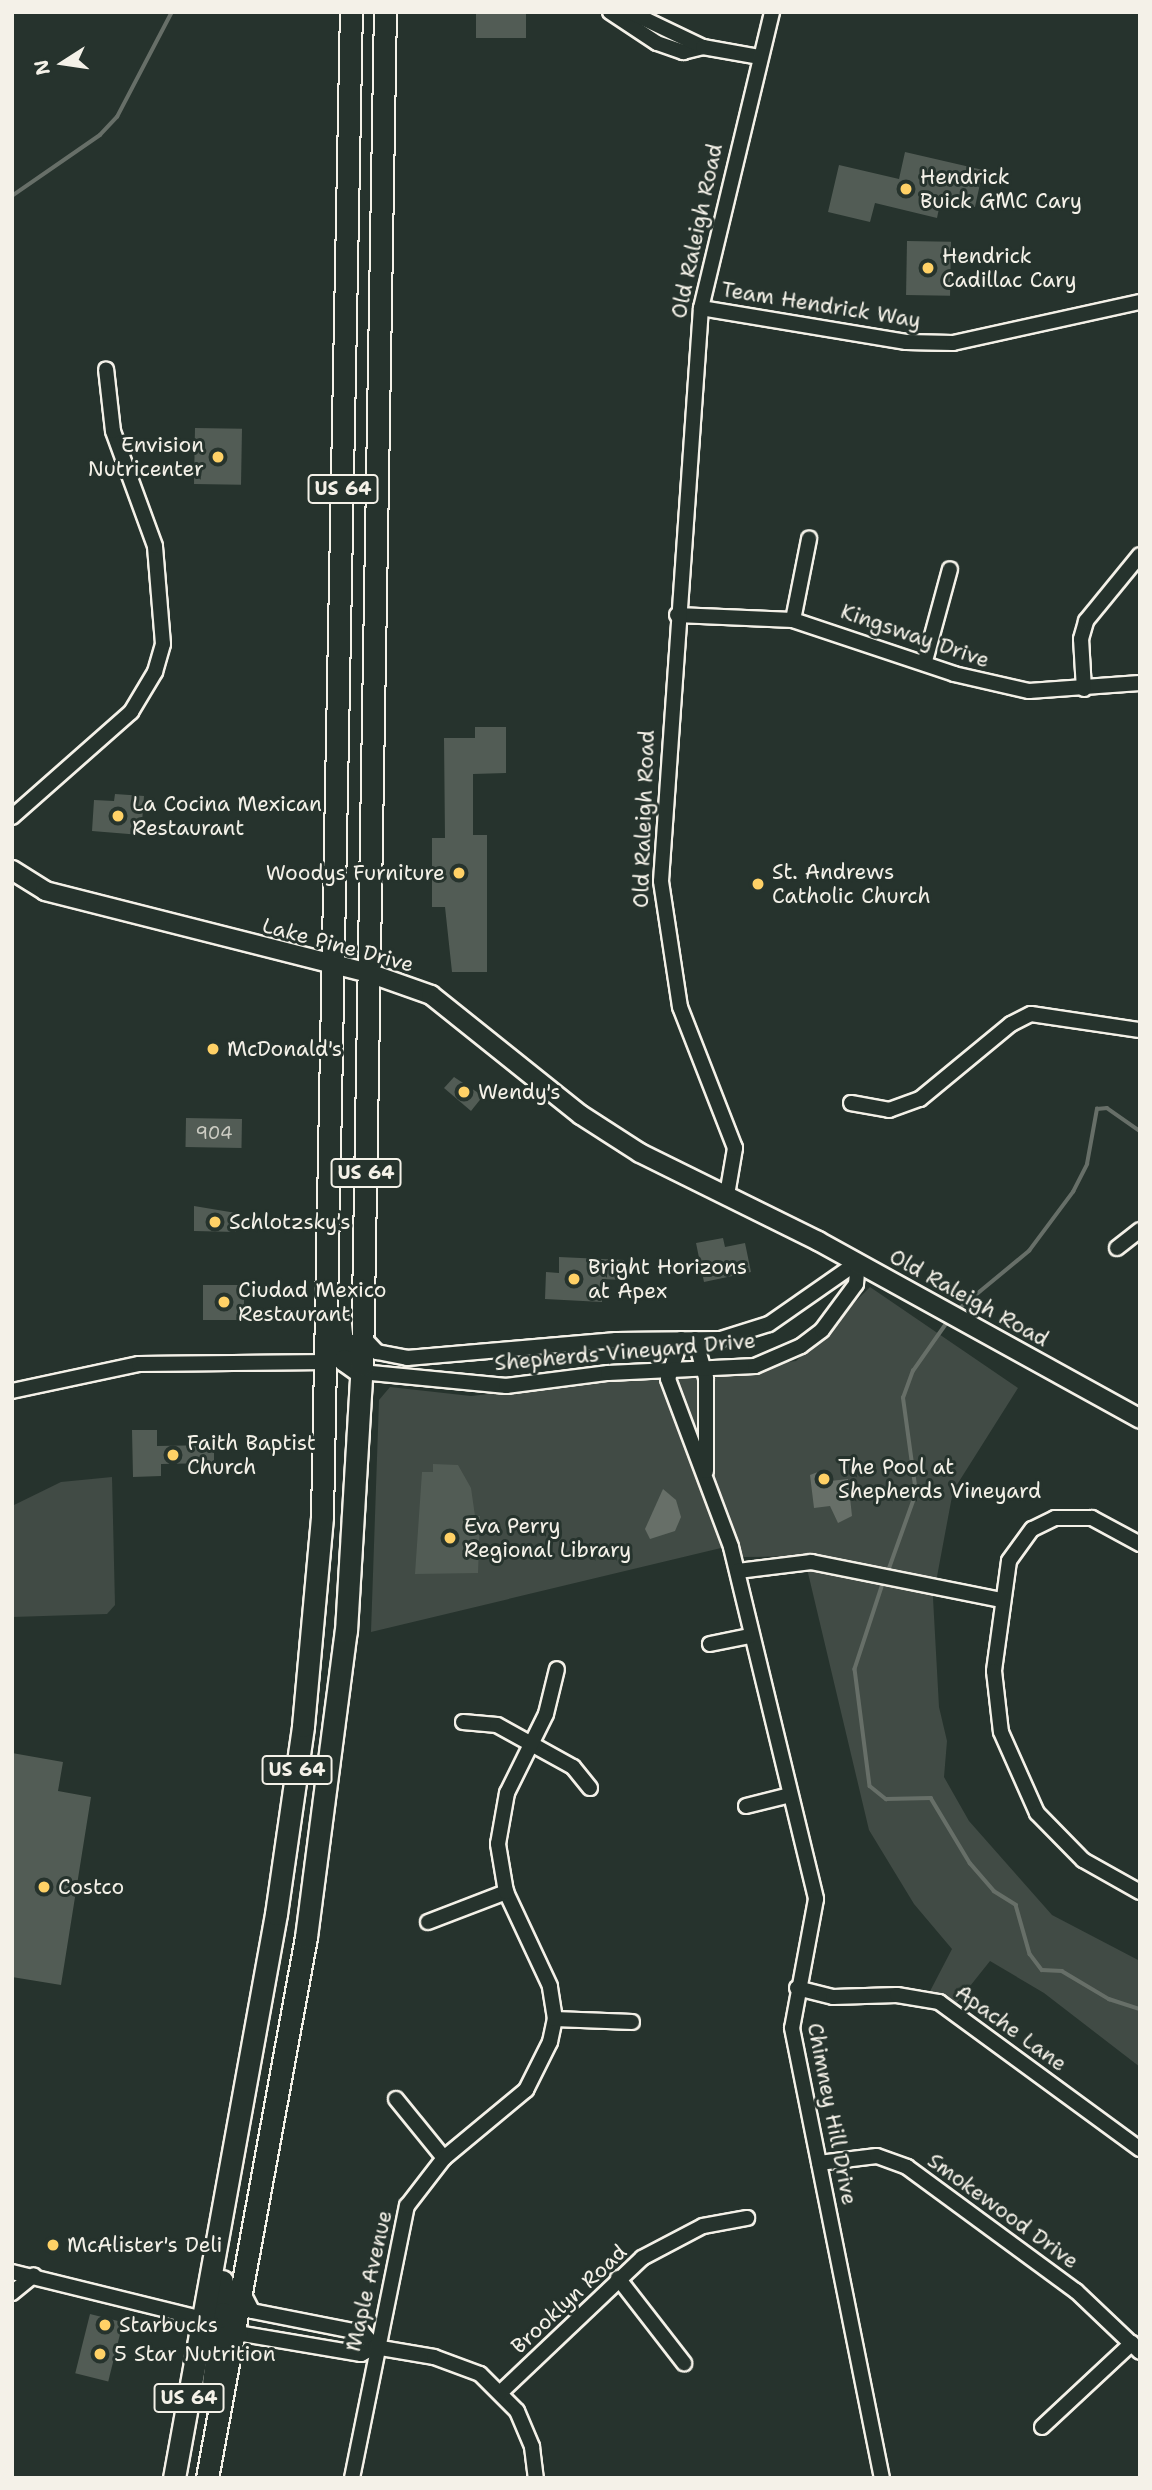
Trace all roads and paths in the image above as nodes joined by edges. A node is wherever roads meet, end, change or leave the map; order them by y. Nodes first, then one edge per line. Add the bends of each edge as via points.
1 (351, 12) edge
2 (385, 12) edge
3 (610, 12) edge
4 (629, 12) edge
5 (772, 12) edge
6 (703, 47) junction
7 (760, 57) junction
8 (1140, 302) edge
9 (701, 308) junction
10 (106, 369) dead end
11 (810, 539) dead end
12 (1140, 555) edge
13 (950, 569) dead end
14 (677, 615) junction
15 (793, 620) junction
16 (925, 661) junction
17 (1140, 683) edge
18 (1084, 689) junction
19 (12, 817) edge
20 (12, 870) edge
21 (335, 966) junction
22 (369, 973) junction
23 (1140, 1030) edge
24 (852, 1103) dead end
25 (727, 1195) junction
26 (330, 1230) junction
27 (1140, 1230) edge
28 (1117, 1248) dead end
29 (858, 1262) junction
30 (362, 1334) junction
31 (688, 1339) junction
32 (327, 1363) junction
33 (669, 1370) junction
34 (705, 1370) junction
35 (361, 1372) junction
36 (12, 1391) edge
37 (1140, 1419) edge
38 (706, 1476) junction
39 (352, 1539) junction
40 (1140, 1544) edge
41 (738, 1571) junction
42 (1001, 1600) junction
43 (750, 1636) junction
44 (710, 1644) dead end
45 (557, 1669) dead end
46 (463, 1723) dead end
47 (532, 1744) junction
48 (590, 1788) dead end
49 (790, 1795) junction
50 (746, 1806) dead end
51 (506, 1892) junction
52 (1140, 1892) edge
53 (428, 1922) dead end
54 (797, 1988) junction
55 (555, 2019) junction
56 (632, 2022) dead end
57 (396, 2099) dead end
58 (241, 2111) junction
59 (1140, 2149) edge
60 (444, 2158) junction
61 (819, 2163) junction
62 (747, 2218) dead end
63 (12, 2272) edge
64 (34, 2275) junction
65 (618, 2278) junction
66 (12, 2293) edge
67 (244, 2295) junction
68 (204, 2319) junction
69 (237, 2333) junction
70 (375, 2347) junction
71 (1136, 2347) edge
72 (684, 2363) dead end
73 (502, 2391) junction
74 (1042, 2427) dead end
75 (174, 2478) edge
76 (200, 2478) edge
77 (207, 2478) edge
78 (352, 2478) edge
79 (536, 2478) edge
80 (882, 2478) edge

1 - 21 highway, US 64
2 - 22 highway, US 64
3 - 6 street via 665,46 683,52
4 - 6 street
5 - 7 street, Old Raleigh Road
6 - 7 street
7 - 9 street, Old Raleigh Road
8 - 9 street, Team Hendrick Way via 942,343 879,338
9 - 14 street, Old Raleigh Road
10 - 19 street via 113,431 155,546 163,645 152,679 131,712
11 - 15 street
12 - 18 street via 1086,621 1081,639
13 - 16 street
14 - 15 street, Kingsway Drive
14 - 25 street, Old Raleigh Road via 662,905 680,1007 735,1148
15 - 16 street, Kingsway Drive
16 - 18 street, Kingsway Drive via 1007,688
17 - 18 street, Kingsway Drive
20 - 21 main road, Lake Pine Drive via 45,891
21 - 22 main road, Lake Pine Drive
21 - 26 highway, US 64
22 - 25 main road, Lake Pine Drive via 439,999 581,1115 640,1153
22 - 30 highway, US 64
23 - 24 street via 1031,1014 1011,1024 920,1099 889,1110
25 - 29 main road, Old Raleigh Road
26 - 32 highway, US 64
26 - 35 highway via 338,1245 344,1360
27 - 28 street
29 - 31 street, Shepherds Vineyard Drive via 754,1331
29 - 34 street, Shepherds Vineyard Drive via 850,1296 814,1337 755,1366
29 - 37 main road, Old Raleigh Road
30 - 31 street, Shepherds Vineyard Drive via 367,1347 407,1358
30 - 35 highway, US 64
31 - 33 street
31 - 34 street, Chimney Hill Drive
32 - 36 street via 139,1364
32 - 39 highway via 347,1383
32 - 58 highway, US 64 via 322,1517 303,1726
33 - 34 street, Shepherds Vineyard Drive
33 - 35 street, Shepherds Vineyard Drive via 506,1386
33 - 38 street, Chimney Hill Drive via 685,1433
34 - 38 street, Chimney Hill Drive
35 - 39 highway, US 64
38 - 41 street, Chimney Hill Drive
39 - 67 highway, US 64 via 337,1731
40 - 42 street via 1092,1518 1043,1523 1016,1547
41 - 42 street via 811,1562
41 - 43 street, Chimney Hill Drive
42 - 52 street via 995,1700 1020,1784 1037,1813 1065,1844 1105,1876
43 - 44 street
43 - 49 street, Chimney Hill Drive
45 - 47 street, Maple Avenue via 547,1714
46 - 47 street via 497,1725
47 - 48 street via 573,1767
47 - 51 street, Maple Avenue via 502,1809 498,1844
49 - 50 street
49 - 54 street, Chimney Hill Drive via 816,1899
51 - 53 street
51 - 55 street, Maple Avenue via 546,1970
54 - 59 street, Apache Lane via 833,1997 897,1995 939,2002
54 - 61 street, Chimney Hill Drive via 793,2036
55 - 56 street
55 - 60 street, Maple Avenue via 544,2059 526,2090
57 - 60 street
58 - 68 highway, US 64
58 - 69 highway via 239,2163 219,2300
60 - 70 street, Maple Avenue via 412,2194 400,2224
61 - 71 street, Smokewood Drive via 877,2156 907,2167 1076,2291
61 - 80 street, Chimney Hill Drive
62 - 65 street, Brooklyn Road via 685,2233
63 - 64 street
64 - 66 street
64 - 68 street
65 - 72 street
65 - 73 street, Brooklyn Road
67 - 69 highway, US 64
67 - 70 street via 252,2311 363,2333
68 - 75 highway, US 64
68 - 76 highway via 218,2329 218,2351
69 - 70 street via 361,2354
69 - 77 highway, US 64
70 - 73 street via 449,2361
70 - 78 street, Maple Avenue
71 - 74 street
73 - 79 street via 526,2429

